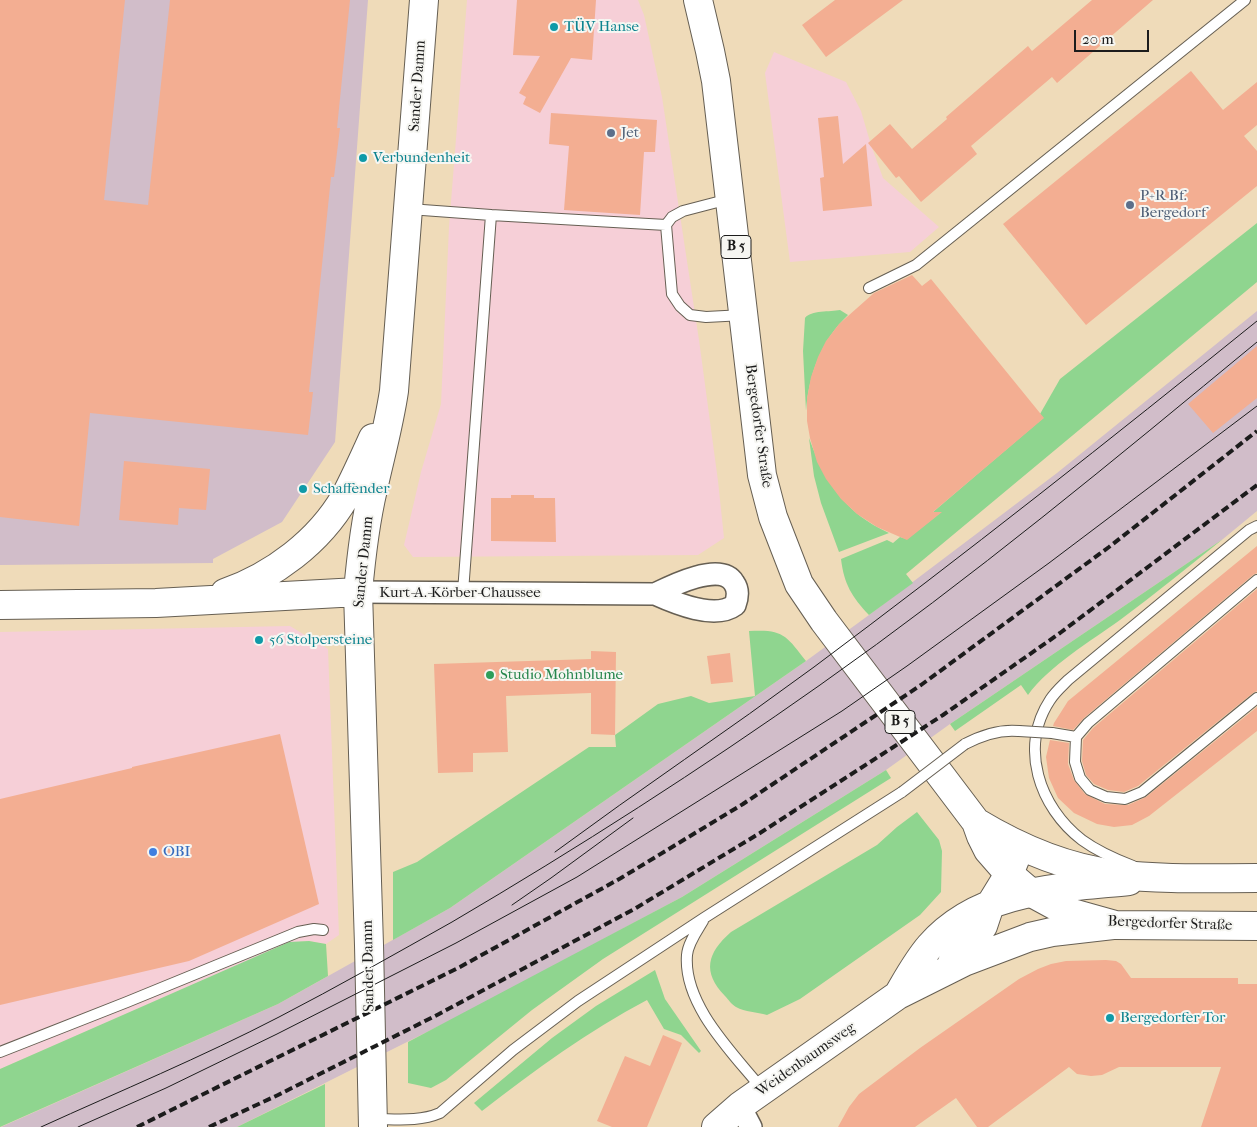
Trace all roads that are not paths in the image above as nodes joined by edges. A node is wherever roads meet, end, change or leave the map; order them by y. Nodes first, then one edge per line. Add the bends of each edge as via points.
1 (424, 0) edge
2 (698, 0) edge
3 (1245, 0) edge
4 (730, 198) junction
5 (408, 209) junction
6 (491, 215) junction
7 (666, 225) junction
8 (870, 288) dead end
9 (744, 315) junction
10 (394, 391) junction
11 (1257, 526) edge
12 (1257, 580) edge
13 (358, 592) junction
14 (463, 592) junction
15 (655, 594) dead end
16 (205, 601) junction
17 (0, 605) edge
18 (1257, 698) edge
19 (1076, 737) junction
20 (976, 822) junction
21 (1020, 847) junction
22 (1009, 874) junction
23 (1159, 877) junction
24 (1257, 878) edge
25 (1030, 892) junction
26 (990, 905) junction
27 (704, 918) junction
28 (1115, 925) junction
29 (1257, 926) edge
30 (323, 930) dead end
31 (926, 982) junction
32 (898, 994) junction
33 (0, 1052) edge
34 (762, 1090) junction
35 (746, 1117) edge
36 (373, 1123) edge
37 (716, 1127) edge

1 - 5 main road, Sander Damm
2 - 4 main road, Bergedorfer Straße / B 5 via 716,81
3 - 8 lane via 916,264
4 - 7 lane via 683,211
4 - 9 main road, Bergedorfer Straße / B 5
5 - 6 lane
5 - 10 main road, Sander Damm
6 - 7 lane
6 - 14 lane
7 - 9 lane via 672,294 680,306 690,314 706,317
9 - 20 main road, Bergedorfer Straße / B 5 via 762,475 775,524 799,584
10 - 13 main road, Sander Damm via 363,540
10 - 16 main road, Kurt-A.-Körber-Chaussee via 344,498 327,524 274,570 245,586
11 - 23 lane via 1068,680 1050,699 1041,717 1034,746 1037,776 1050,805 1080,838 1093,847
12 - 19 lane via 1088,723
13 - 14 street, Kurt-A.-Körber-Chaussee
13 - 16 main road, Kurt-A.-Körber-Chaussee
13 - 36 main road, Sander Damm
14 - 15 street, Kurt-A.-Körber-Chaussee
16 - 17 main road, Kurt-A.-Körber-Chaussee
18 - 19 lane via 1142,792 1125,798 1106,797 1090,790 1080,778 1075,762
19 - 27 lane, bridge via 1009,730 965,744 902,792
20 - 21 main road, Bergedorfer Straße / B 5
20 - 22 main road, Bergedorfer Straße / B 5 via 988,850
21 - 22 main road, Weidenbaumsweg
21 - 23 main road, Bergedorfer Straße / B 5 via 1088,869
22 - 25 main road, Bergedorfer Straße / B 5
22 - 26 main road, Weidenbaumsweg
23 - 24 main road, Bergedorfer Straße / B 5
23 - 25 main road
25 - 26 main road
25 - 28 main road, Bergedorfer Straße / B 5 via 1066,911
26 - 31 main road, Weidenbaumsweg via 983,926 968,949
26 - 32 main road, Weidenbaumsweg via 940,936 918,962
27 - 34 lane via 687,954 692,991 707,1019
27 - 36 lane via 548,1022 440,1113 417,1120
28 - 29 main road, Bergedorfer Straße / B 5
28 - 31 main road, Weidenbaumsweg via 1030,937 964,962
30 - 33 lane via 298,932
31 - 32 main road, Weidenbaumsweg
32 - 34 main road, Weidenbaumsweg
34 - 35 main road, Weidenbaumsweg
35 - 37 main road, Weidenbaumsweg

